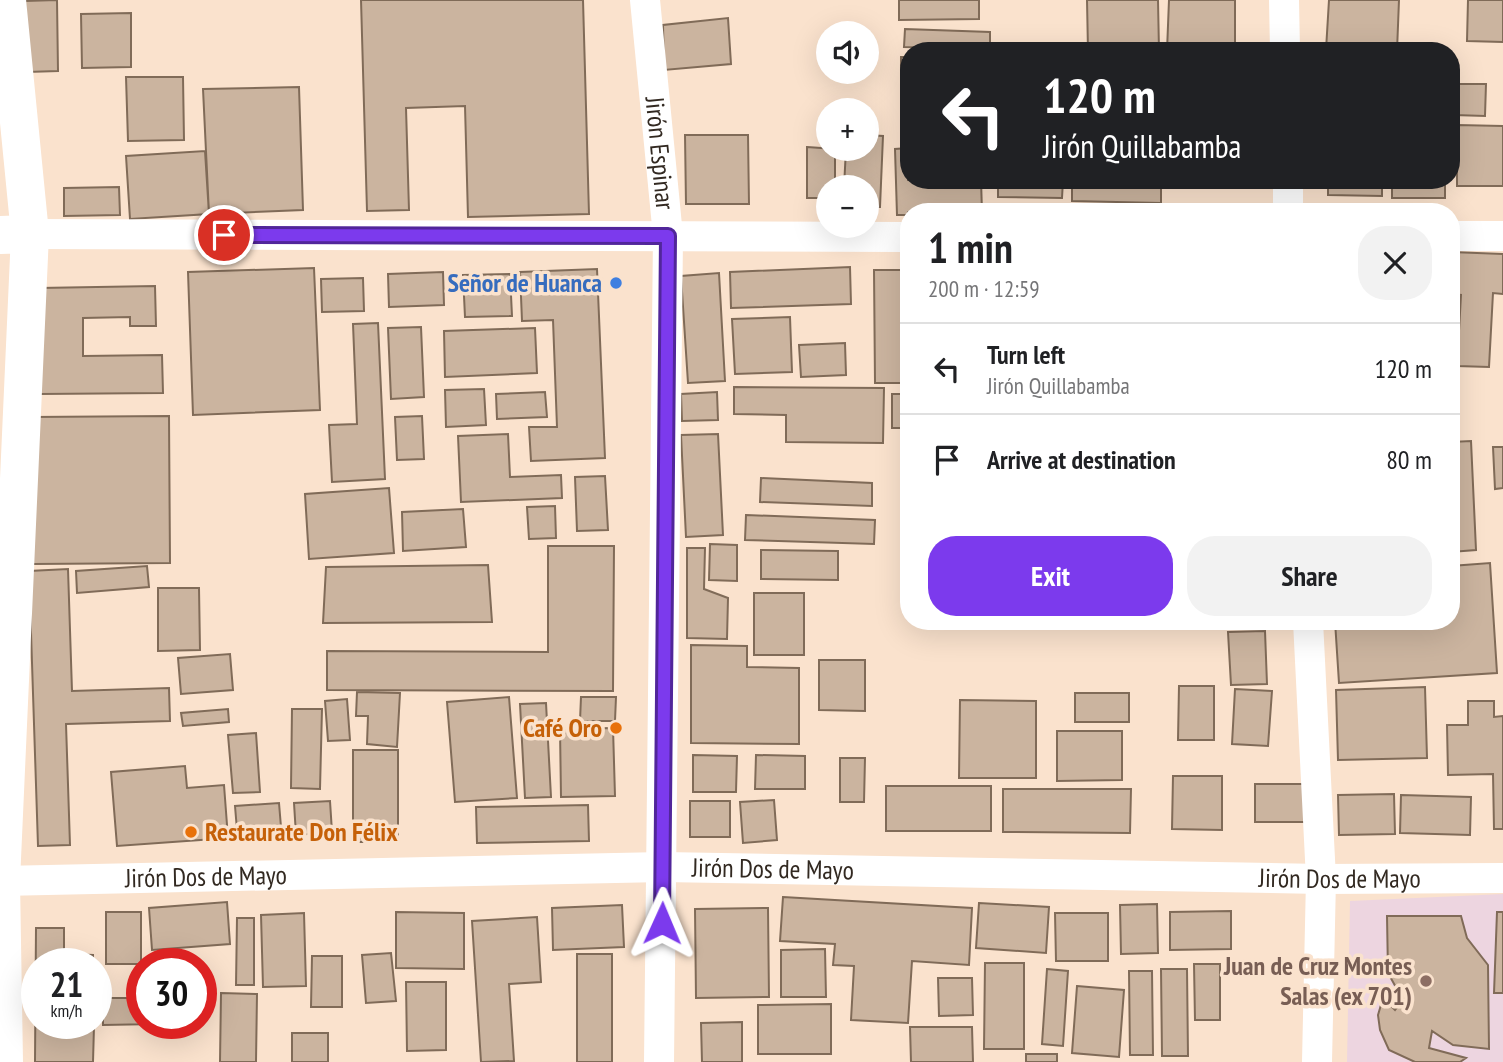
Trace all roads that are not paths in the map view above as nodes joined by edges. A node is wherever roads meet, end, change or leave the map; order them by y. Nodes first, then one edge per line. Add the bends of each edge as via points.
1 (8, 0) edge
2 (645, 0) edge
3 (1284, 0) edge
4 (1285, 42) edge
5 (15, 234) edge
6 (668, 236) junction
7 (1460, 236) edge
8 (1503, 236) edge
9 (900, 237) edge
10 (1308, 630) edge
11 (663, 867) junction
12 (1503, 878) edge
13 (1321, 879) junction
14 (1, 881) edge
15 (4, 1062) edge
16 (659, 1062) edge
17 (1317, 1062) edge

1 - 5 main road
2 - 6 street, Jirón Espinar
3 - 4 street
5 - 6 street
5 - 14 main road
6 - 9 street
6 - 11 street, Jirón Espinar
7 - 8 street
10 - 13 street
11 - 13 street, Jirón Dos de Mayo
11 - 14 street, Jirón Dos de Mayo
11 - 16 street, Jirón Espinar
12 - 13 street, Jirón Dos de Mayo
13 - 17 street
14 - 15 main road

